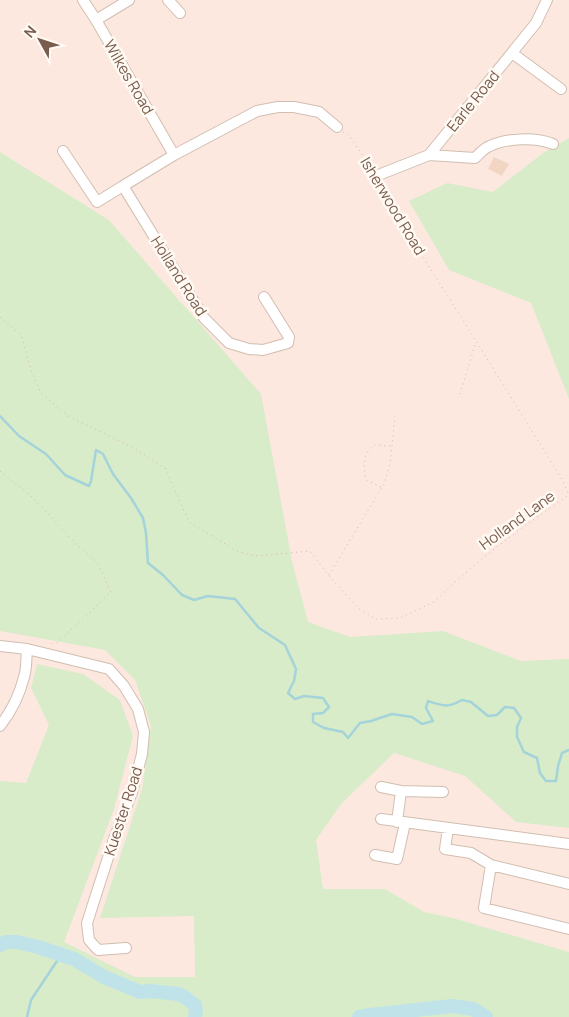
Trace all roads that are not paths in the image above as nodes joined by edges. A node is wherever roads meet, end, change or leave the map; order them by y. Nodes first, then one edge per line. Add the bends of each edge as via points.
1 (83, 0) edge
2 (129, 0) edge
3 (168, 0) edge
4 (547, 0) edge
5 (180, 13) dead end
6 (96, 20) junction
7 (512, 53) junction
8 (560, 89) dead end
9 (337, 127) road end
10 (553, 144) dead end
11 (63, 151) dead end
12 (174, 155) junction
13 (429, 156) junction
14 (376, 176) road end
15 (123, 186) junction
16 (264, 297) dead end
17 (0, 646) edge
18 (27, 649) junction
19 (0, 726) edge
20 (381, 787) dead end
21 (401, 791) junction
22 (443, 792) dead end
23 (381, 819) dead end
24 (401, 822) junction
25 (448, 828) junction
26 (569, 844) edge
27 (375, 855) dead end
28 (491, 865) junction
29 (569, 884) edge
30 (569, 929) edge
31 (126, 948) dead end

1 - 6 street, Wilkes Road
2 - 6 street
3 - 5 street
4 - 7 street, Earle Road via 536,23
6 - 12 street, Wilkes Road
7 - 8 street
7 - 13 street, Earle Road
9 - 12 street via 319,112 278,107 257,111
10 - 13 street via 546,141 503,141 488,146 474,158
11 - 15 street via 97,202
12 - 15 street
13 - 14 street
15 - 16 street, Holland Road via 204,318 229,343 263,350 288,343 289,337
17 - 18 street, Kuester Road
18 - 19 street via 25,676
18 - 31 street, Kuester Road via 109,669 138,709 144,732 142,754 87,923 89,940 98,950
20 - 21 street
21 - 22 street
21 - 24 street
23 - 24 street
24 - 25 street
24 - 27 street via 397,859
25 - 26 street
25 - 28 street via 445,850 471,853
28 - 29 street
28 - 30 street via 484,908

